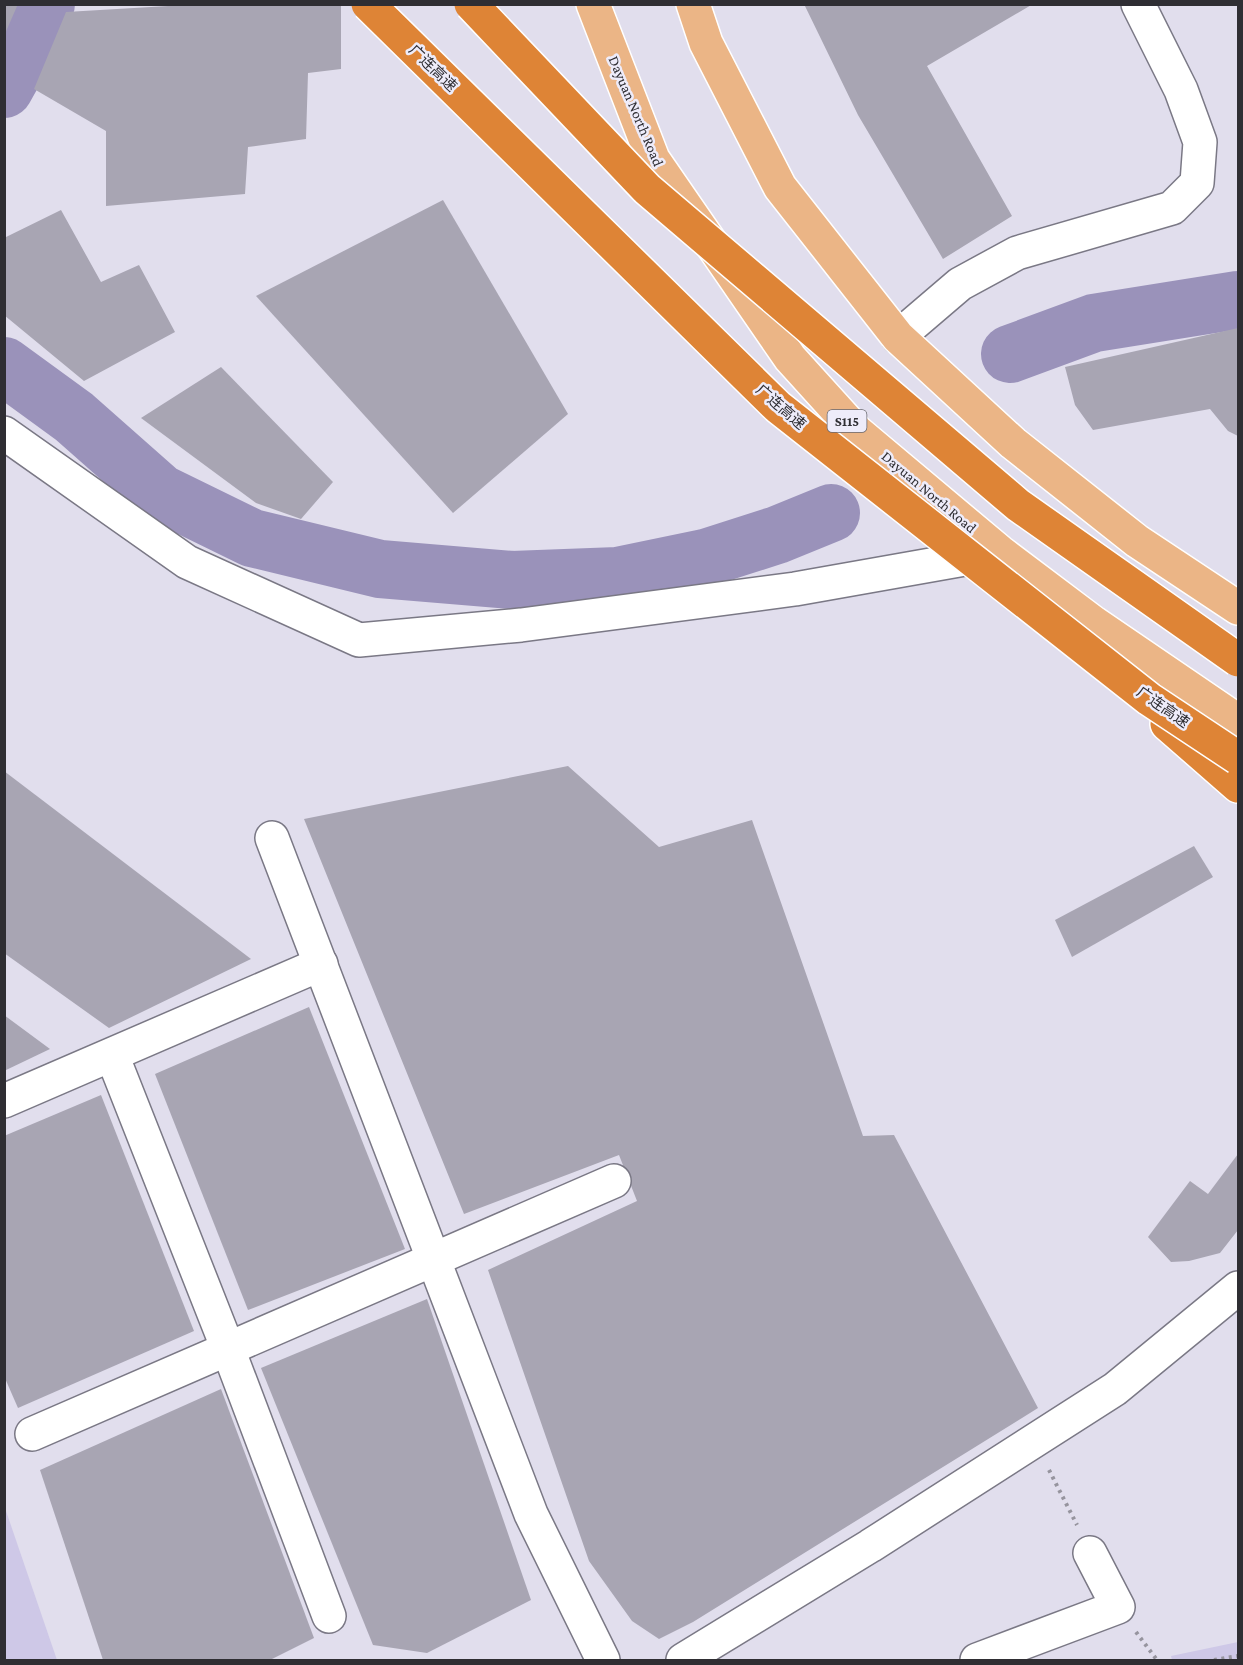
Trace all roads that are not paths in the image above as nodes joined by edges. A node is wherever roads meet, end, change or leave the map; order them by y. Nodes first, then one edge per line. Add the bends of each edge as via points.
1 (368, 4) edge
2 (471, 4) edge
3 (593, 4) edge
4 (693, 4) edge
5 (1137, 4) edge
6 (898, 337) junction
7 (4, 433) edge
8 (1000, 552) junction
9 (1239, 608) edge
10 (1056, 625) junction
11 (1239, 660) edge
12 (1239, 721) edge
13 (1239, 758) edge
14 (1239, 786) edge
15 (272, 838) dead end
16 (321, 964) junction
17 (112, 1055) junction
18 (4, 1101) edge
19 (614, 1181) dead end
20 (433, 1259) junction
21 (1239, 1288) edge
22 (228, 1349) junction
23 (32, 1434) dead end
24 (1090, 1553) road end
25 (329, 1616) dead end
26 (603, 1660) edge
27 (682, 1660) edge
28 (977, 1660) edge

1 - 10 highway, 广连高速, bridge via 778,407
2 - 11 highway, bridge via 647,189 1018,505
3 - 8 main road, Dayuan North Road / S115 via 653,159 790,358 857,432
4 - 6 main road via 706,43 780,187
5 - 6 lane via 1181,90 1200,142 1197,183 1172,208 1017,253 960,284
6 - 9 main road via 1022,450 1137,541
7 - 8 lane via 187,562 359,640 521,625 772,592
8 - 12 main road, Dayuan North Road / S115 via 1094,623
10 - 13 highway, 广连高速, bridge via 1149,699
10 - 14 highway, bridge
15 - 16 lane
16 - 17 lane
16 - 20 lane
17 - 18 lane
17 - 22 lane
19 - 20 lane
20 - 22 lane
20 - 26 lane via 531,1514
21 - 27 lane via 1115,1389 870,1546
22 - 23 lane
22 - 25 lane
24 - 28 lane via 1118,1607

